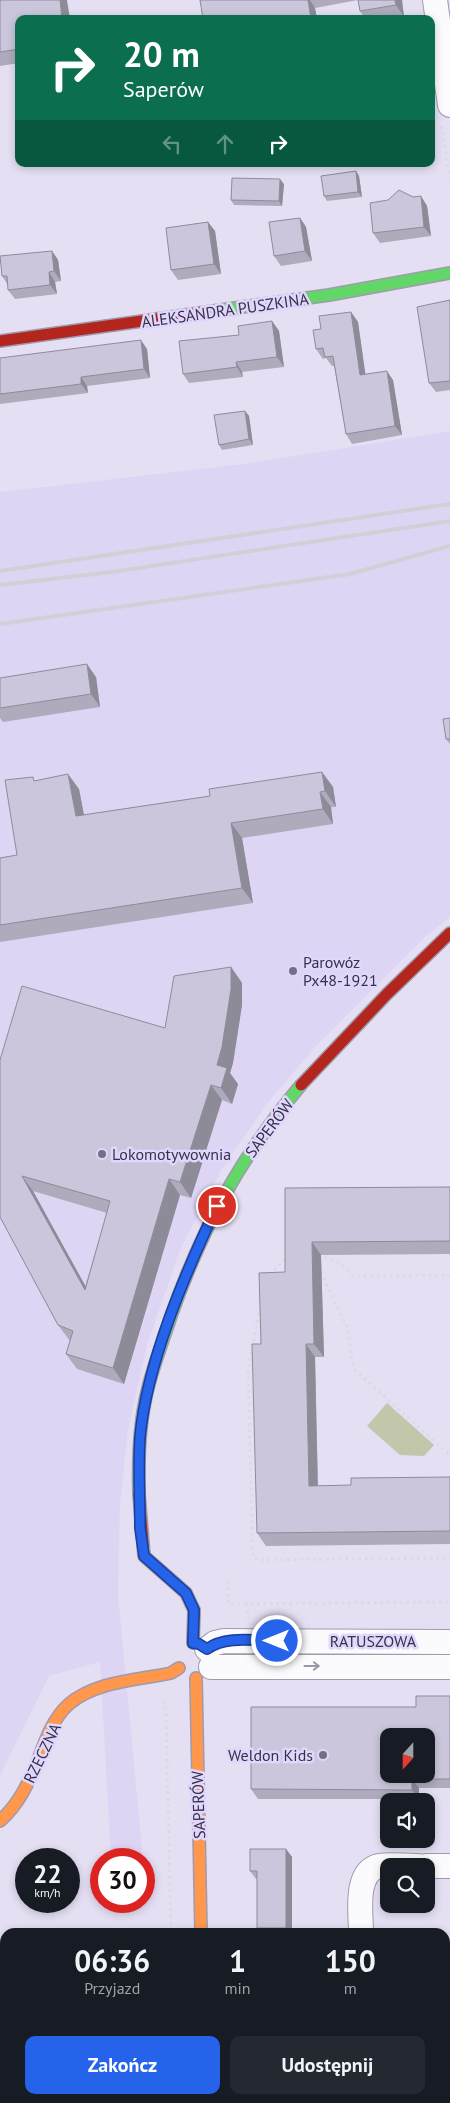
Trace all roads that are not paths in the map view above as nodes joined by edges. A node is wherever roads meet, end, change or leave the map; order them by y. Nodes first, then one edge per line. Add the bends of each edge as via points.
1 (435, 0) edge
2 (450, 105) edge
3 (450, 272) edge
4 (0, 341) edge
5 (450, 933) edge
6 (450, 1642) edge
7 (197, 1661) junction
8 (450, 1666) edge
9 (0, 1822) edge
10 (380, 1866) edge
11 (435, 1866) edge
12 (450, 1866) edge
13 (201, 1928) edge
14 (361, 1928) edge

1 - 2 street
3 - 4 street, ALEKSANDRA PUSZKINA via 329,295
5 - 7 street, SAPERÓW via 420,959 349,1033 275,1118 217,1206 178,1296 145,1401 140,1437 140,1528 144,1556 186,1593 194,1610
6 - 7 street, RATUSZOWA via 224,1641 215,1643
7 -> 8 street, RATUSZOWA
7 - 9 street, RZECZNA via 171,1673 84,1694 69,1704 54,1722 18,1802
7 - 13 street, SAPERÓW
10 - 14 street via 369,1872 360,1890
11 - 12 street

